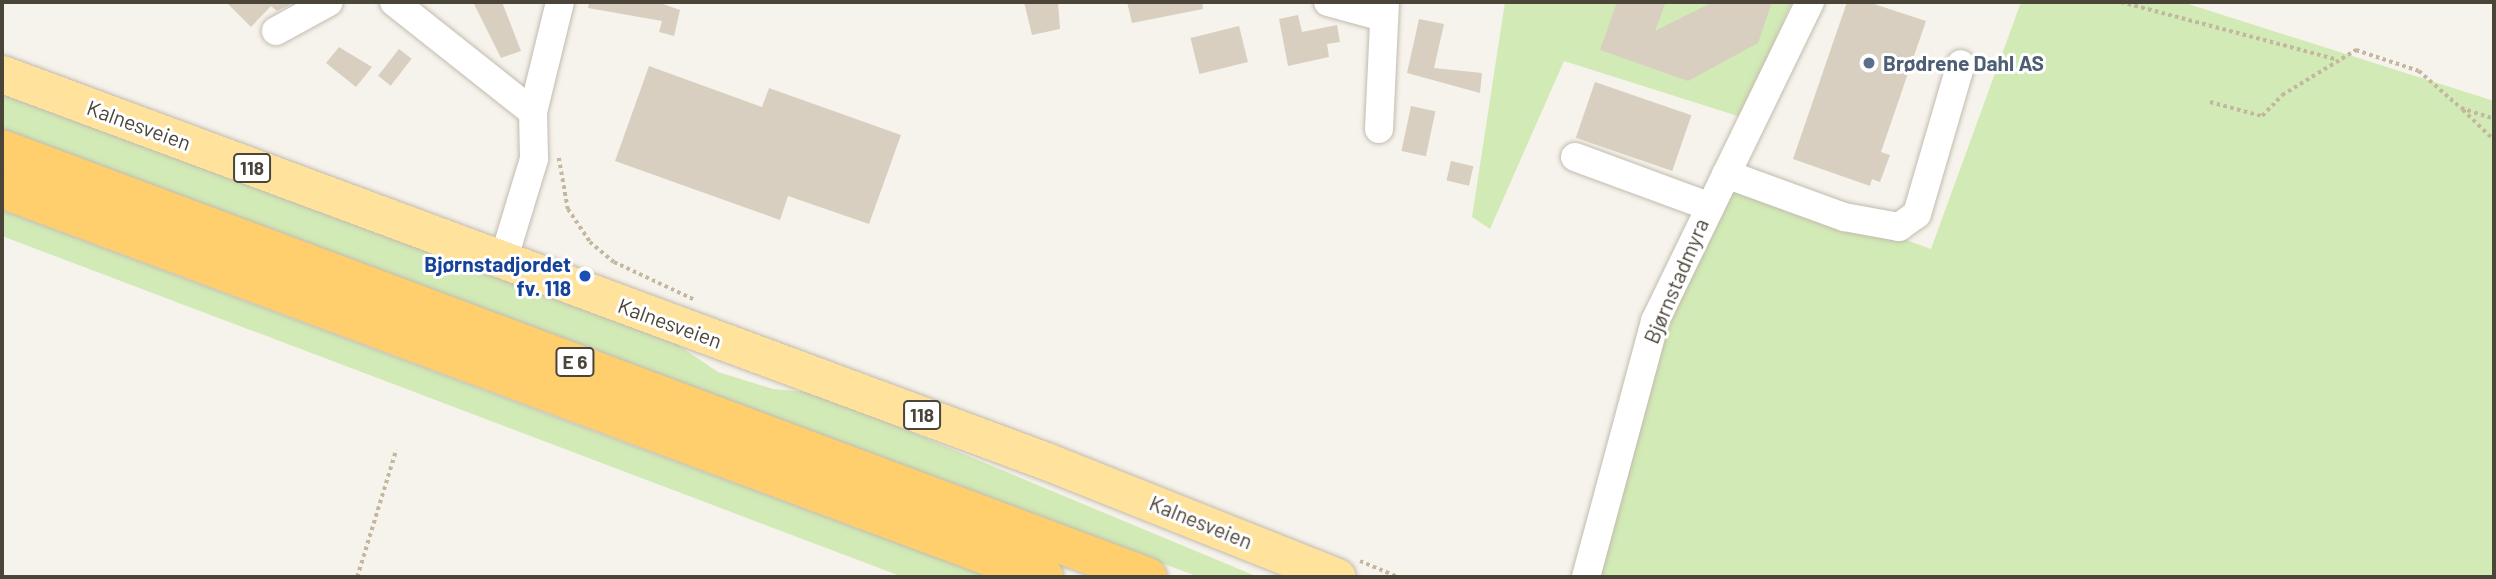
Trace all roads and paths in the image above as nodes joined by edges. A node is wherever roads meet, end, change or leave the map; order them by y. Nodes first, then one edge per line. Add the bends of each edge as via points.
1 (329, 2) edge
2 (394, 2) edge
3 (560, 2) edge
4 (1328, 2) edge
5 (1810, 2) edge
6 (2121, 2) edge
7 (1384, 9) edge
8 (276, 32) dead end
9 (2335, 59) junction
10 (1961, 64) dead end
11 (2, 74) edge
12 (2210, 102) dead end
13 (2461, 108) junction
14 (533, 112) junction
15 (2494, 119) edge
16 (1379, 130) dead end
17 (2494, 140) edge
18 (2, 149) edge
19 (559, 150) dead end
20 (1575, 157) dead end
21 (1726, 174) junction
22 (2, 189) edge
23 (1708, 206) junction
24 (503, 261) junction
25 (707, 306) dead end
26 (396, 450) dead end
27 (1345, 568) edge
28 (357, 577) edge
29 (1044, 577) edge
30 (1148, 577) edge
31 (1398, 577) edge
32 (1586, 577) edge

1 - 8 street
2 - 14 street
3 - 14 street
4 - 7 street
5 - 21 street, Bjørnstadmyra
6 - 9 path
7 - 16 street
9 - 12 path via 2262,116
9 - 13 path via 2371,51 2434,79
10 - 21 street via 1917,214 1899,227 1869,225
11 - 24 main road, Kalnesveien / 118
13 - 15 path
13 - 17 path
14 - 24 street via 534,159
18 - 30 highway, E 6
19 - 25 path via 564,198 590,242 614,262
20 - 23 street
21 - 23 street, Bjørnstadmyra
22 - 29 highway, E 6
23 - 32 street, Bjørnstadmyra via 1655,321
24 - 27 main road, Kalnesveien / 118
26 - 28 path
27 - 31 path

